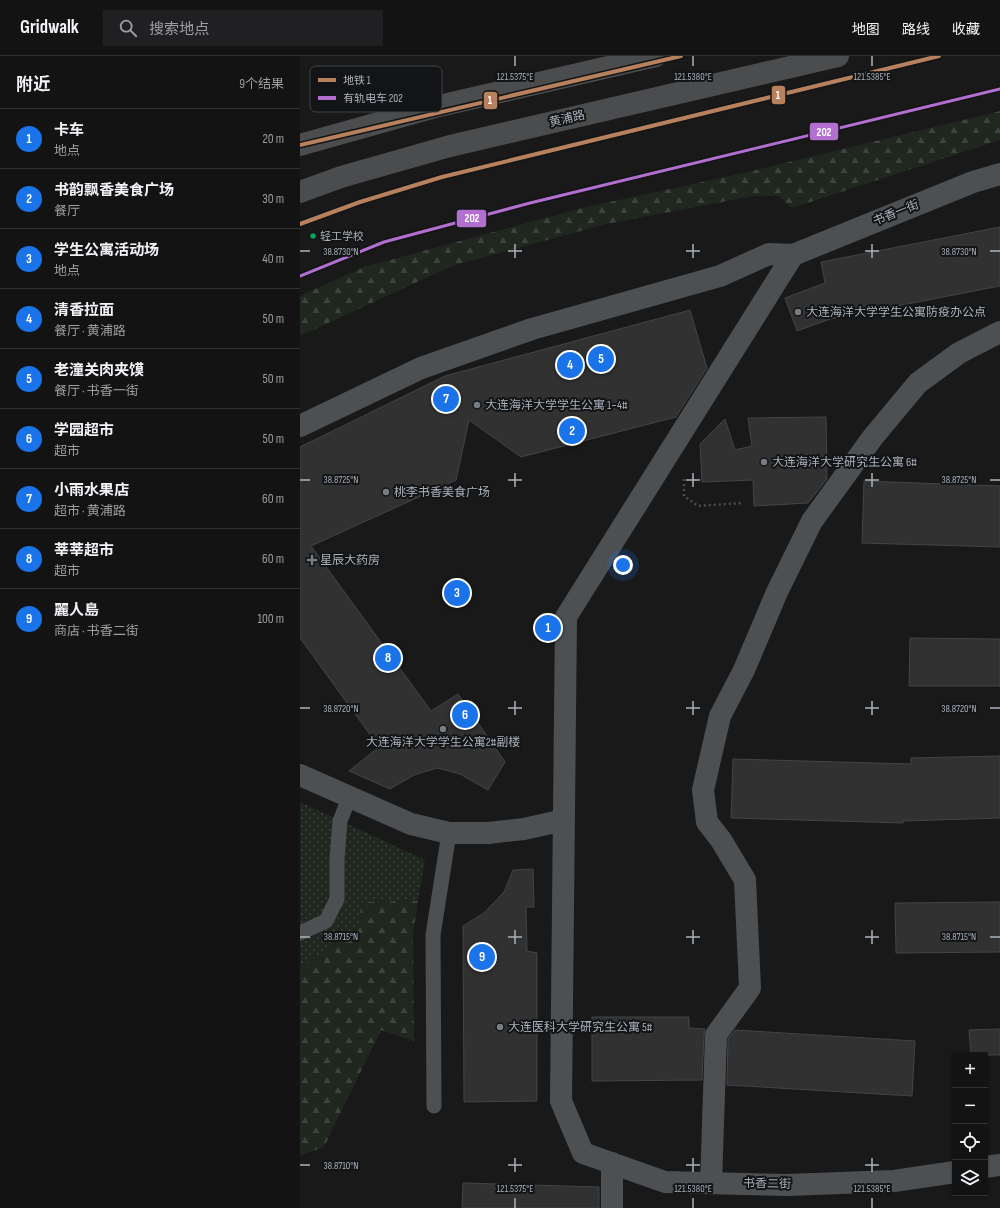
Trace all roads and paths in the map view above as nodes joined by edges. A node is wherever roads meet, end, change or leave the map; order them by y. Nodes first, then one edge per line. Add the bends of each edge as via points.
1 (656, 56) edge
2 (838, 56) edge
3 (442, 106) edge
4 (418, 112) edge
5 (300, 145) edge
6 (1000, 174) edge
7 (300, 192) edge
8 (793, 255) junction
9 (1000, 332) edge
10 (300, 426) edge
11 (685, 474) dead end
12 (742, 503) dead end
13 (300, 775) edge
14 (349, 798) junction
15 (564, 820) junction
16 (450, 832) junction
17 (300, 933) edge
18 (434, 1106) dead end
19 (612, 1163) junction
20 (1000, 1165) edge
21 (988, 1167) edge
22 (952, 1172) edge
23 (711, 1183) junction
24 (612, 1208) edge

1 - 3 highway
2 - 7 highway, 黄浦路 via 450,146 354,173
4 - 5 highway
6 - 8 street, 书香一街 via 973,182
8 - 10 street via 769,254 720,276 532,329 450,357 421,368
8 - 15 street via 566,617
9 - 23 street via 959,352 918,383 873,437 812,521 777,592 744,670 720,716 703,790 707,822 745,880 750,988 716,1035
11 - 12 path via 684,496 698,506
13 - 14 street
14 - 16 street via 411,824
14 - 17 lane via 340,821 337,899 326,921
15 - 16 street via 524,829 488,833
15 - 19 street, 书香二街 via 561,1101 583,1152
16 - 18 lane via 433,935
19 - 23 street, 书香二街 via 665,1182
19 - 24 street
20 - 21 street
22 - 23 street, 书香二街 via 894,1181 787,1185

